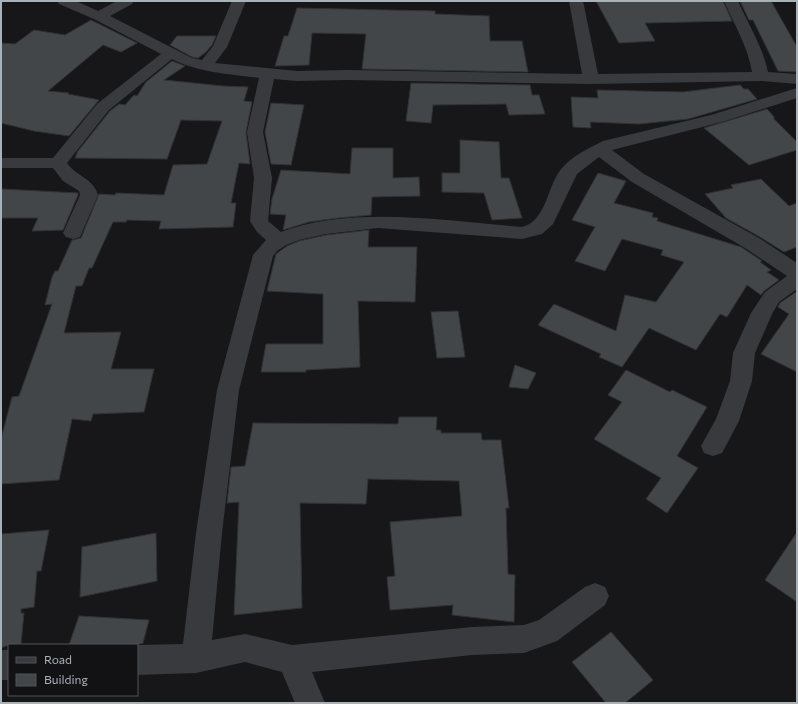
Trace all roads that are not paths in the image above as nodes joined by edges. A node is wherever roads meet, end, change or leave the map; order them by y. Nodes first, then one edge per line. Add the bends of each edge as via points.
1 (64, 1) edge
2 (127, 1) edge
3 (239, 1) edge
4 (576, 1) edge
5 (731, 1) edge
6 (99, 16) junction
7 (171, 53) junction
8 (205, 66) junction
9 (267, 74) junction
10 (760, 76) junction
11 (591, 79) junction
12 (797, 79) edge
13 (797, 93) edge
14 (600, 149) junction
15 (1, 163) edge
16 (58, 163) junction
17 (73, 233) dead end
18 (280, 240) junction
19 (797, 273) edge
20 (797, 279) edge
21 (713, 446) dead end
22 (595, 596) dead end
23 (196, 658) junction
24 (138, 660) edge
25 (292, 660) junction
26 (310, 703) edge

1 - 6 street
2 - 6 street
3 - 8 street via 220,47
4 - 11 street
5 - 10 street via 757,55
6 - 7 street
7 - 8 street
7 - 16 street via 103,108
8 - 9 street
9 - 11 street
9 - 18 street via 255,132 263,178 259,221
10 - 11 street
10 - 12 street
13 - 14 street via 716,119
14 - 18 street via 570,171 546,220 535,230 522,233 378,222 326,228 294,234
14 - 19 street via 638,178 752,243
15 - 16 street
16 - 17 street via 66,175 89,190
18 - 23 street via 270,246 263,255 228,390
20 - 21 street via 772,297 762,313 744,353 741,381 727,420
22 - 25 street via 547,631 524,639 472,641
23 - 24 street
23 - 25 street via 245,648
25 - 26 street

